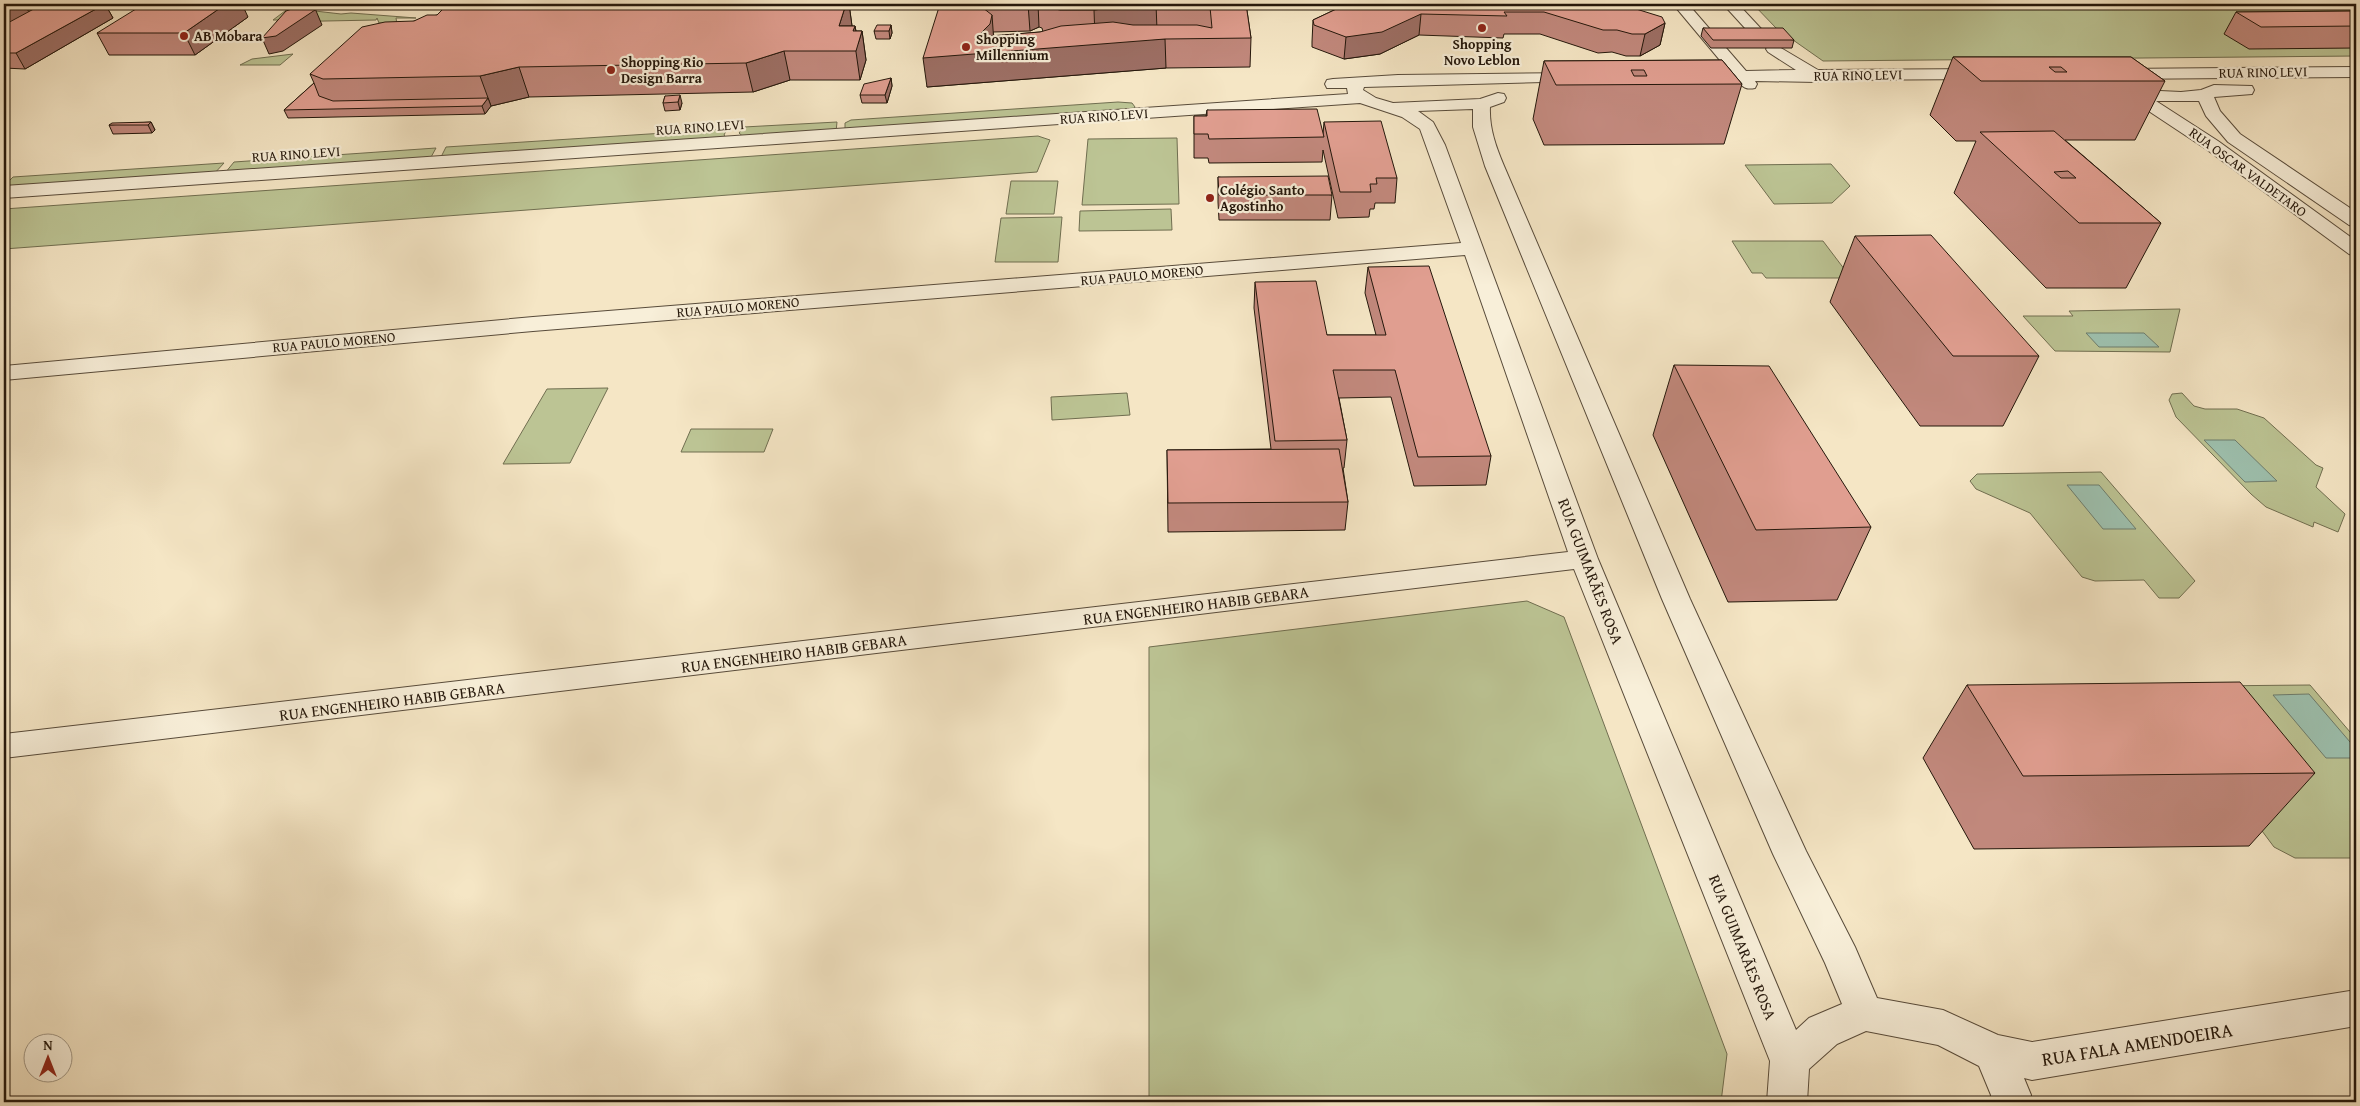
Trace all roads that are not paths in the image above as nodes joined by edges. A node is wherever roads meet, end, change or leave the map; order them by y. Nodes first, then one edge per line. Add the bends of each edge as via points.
1 (1680, 4) edge
2 (1730, 4) edge
3 (1760, 36) edge
4 (1774, 49) edge
5 (2356, 72) edge
6 (2103, 73) edge
7 (2182, 73) junction
8 (2000, 74) edge
9 (1740, 76) junction
10 (1686, 77) edge
11 (1598, 78) edge
12 (1321, 84) dead end
13 (1823, 88) junction
14 (1361, 90) junction
15 (2262, 90) dead end
16 (1697, 92) edge
17 (2097, 92) edge
18 (1588, 93) edge
19 (2210, 93) junction
20 (1488, 94) junction
21 (1531, 95) dead end
22 (1143, 96) dead end
23 (2137, 96) junction
24 (1513, 97) dead end
25 (985, 107) dead end
26 (1393, 107) junction
27 (1156, 113) junction
28 (737, 133) junction
29 (551, 137) dead end
30 (4, 192) edge
31 (2356, 221) edge
32 (1473, 248) junction
33 (2356, 250) edge
34 (4, 373) edge
35 (1584, 559) junction
36 (4, 746) edge
37 (2356, 1008) edge
38 (1865, 1013) junction
39 (1993, 1053) junction
40 (1790, 1061) junction
41 (1787, 1102) edge
42 (2010, 1102) edge

1 - 9 street
2 - 3 street
4 - 13 street
5 - 7 street, RUA RINO LEVI
6 - 7 street, RUA RINO LEVI
7 - 19 street
8 - 13 street, RUA RINO LEVI
9 - 10 street, RUA RINO LEVI
9 - 13 street, RUA RINO LEVI
9 - 16 street via 1762,92
11 - 20 street
12 - 14 street
14 - 20 street
14 - 26 street, RUA GUIMARÃES ROSA
14 - 27 street
15 - 19 street, RUA RINO LEVI
17 - 23 street, RUA RINO LEVI
18 - 21 street
19 - 23 street, RUA RINO LEVI
19 - 31 street, RUA OSCAR VALDETARO via 2212,112 2234,138
20 - 24 street
20 - 26 street
20 - 38 street via 1481,111 1487,144 1509,201 1676,599
22 - 27 street, RUA RINO LEVI via 1159,102
23 - 33 street, RUA OSCAR VALDETARO via 2212,145
25 - 28 street, RUA RINO LEVI
26 - 32 street, RUA GUIMARÃES ROSA via 1414,115 1426,125
27 - 28 street, RUA RINO LEVI
28 - 29 street, RUA RINO LEVI
28 - 30 street, RUA RINO LEVI
32 - 34 street, RUA PAULO MORENO via 533,324
32 - 35 street, RUA GUIMARÃES ROSA
35 - 36 street, RUA ENGENHEIRO HABIB GEBARA
35 - 40 street, RUA GUIMARÃES ROSA
37 - 39 street, RUA FALA AMENDOEIRA via 2032,1060
38 - 39 street, RUA FALA AMENDOEIRA via 1943,1028
38 - 40 street via 1823,1031
39 - 42 street
40 - 41 street, RUA GUIMARÃES ROSA

